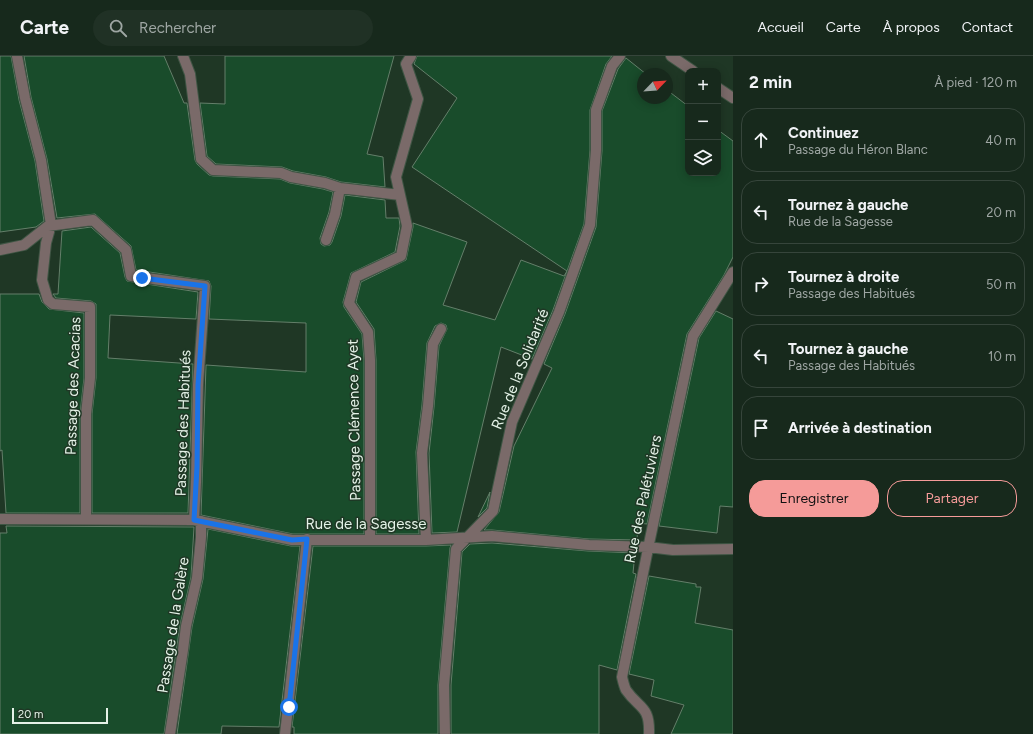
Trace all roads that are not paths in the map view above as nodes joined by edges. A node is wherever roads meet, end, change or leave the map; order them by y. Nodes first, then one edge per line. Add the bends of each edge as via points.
1 (17, 56) edge
2 (183, 56) edge
3 (411, 56) edge
4 (620, 56) edge
5 (671, 56) edge
6 (689, 68) edge
7 (721, 90) edge
8 (733, 98) edge
9 (340, 188) junction
10 (400, 194) junction
11 (51, 225) junction
12 (326, 240) dead end
13 (0, 250) edge
14 (733, 272) edge
15 (441, 329) dead end
16 (0, 519) edge
17 (86, 519) junction
18 (197, 520) junction
19 (467, 537) junction
20 (307, 539) junction
21 (370, 540) junction
22 (426, 540) junction
23 (648, 548) junction
24 (733, 549) edge
25 (170, 734) edge
26 (285, 734) edge
27 (445, 734) edge
28 (649, 734) edge

1 - 11 street, Passage des Acacias via 41,160
2 - 9 street via 190,74 201,159 213,170 280,173 325,182
3 - 10 street, Passage Clémence Ayet via 406,64 418,99 396,177
4 - 19 street, Rue de la Solidarité via 612,66 596,110 596,150 590,225 558,312 512,422 493,510
5 - 6 street
7 - 8 street
9 - 10 street
9 - 12 street
10 - 21 street, Passage Clémence Ayet via 407,226 401,256 356,277 349,303 368,332
11 - 13 street, Passage des Habitués via 24,245
11 - 17 street, Passage des Acacias via 46,243 42,280 48,300 53,304 90,307
11 - 18 street, Passage des Habitués via 93,220 126,250 130,276 205,286 198,385
14 - 23 street, Rue des Palétuviers via 693,336
15 - 22 street via 433,344 422,453
16 - 17 street, Rue de la Sagesse
17 - 18 street, Rue de la Sagesse
18 - 20 street, Rue de la Sagesse via 292,540
18 - 25 street, Passage de la Galère via 201,537 197,578 186,626
19 - 22 street, Rue de la Sagesse
19 - 23 street, Rue de la Sagesse via 512,537
19 - 27 street, Rue de la Solidarité via 456,549 444,685
20 - 21 street, Rue de la Sagesse
20 - 26 street
21 - 22 street, Rue de la Sagesse
23 - 24 street, Rue de la Sagesse
23 - 28 street, Rue des Palétuviers via 622,677 625,689 645,710

